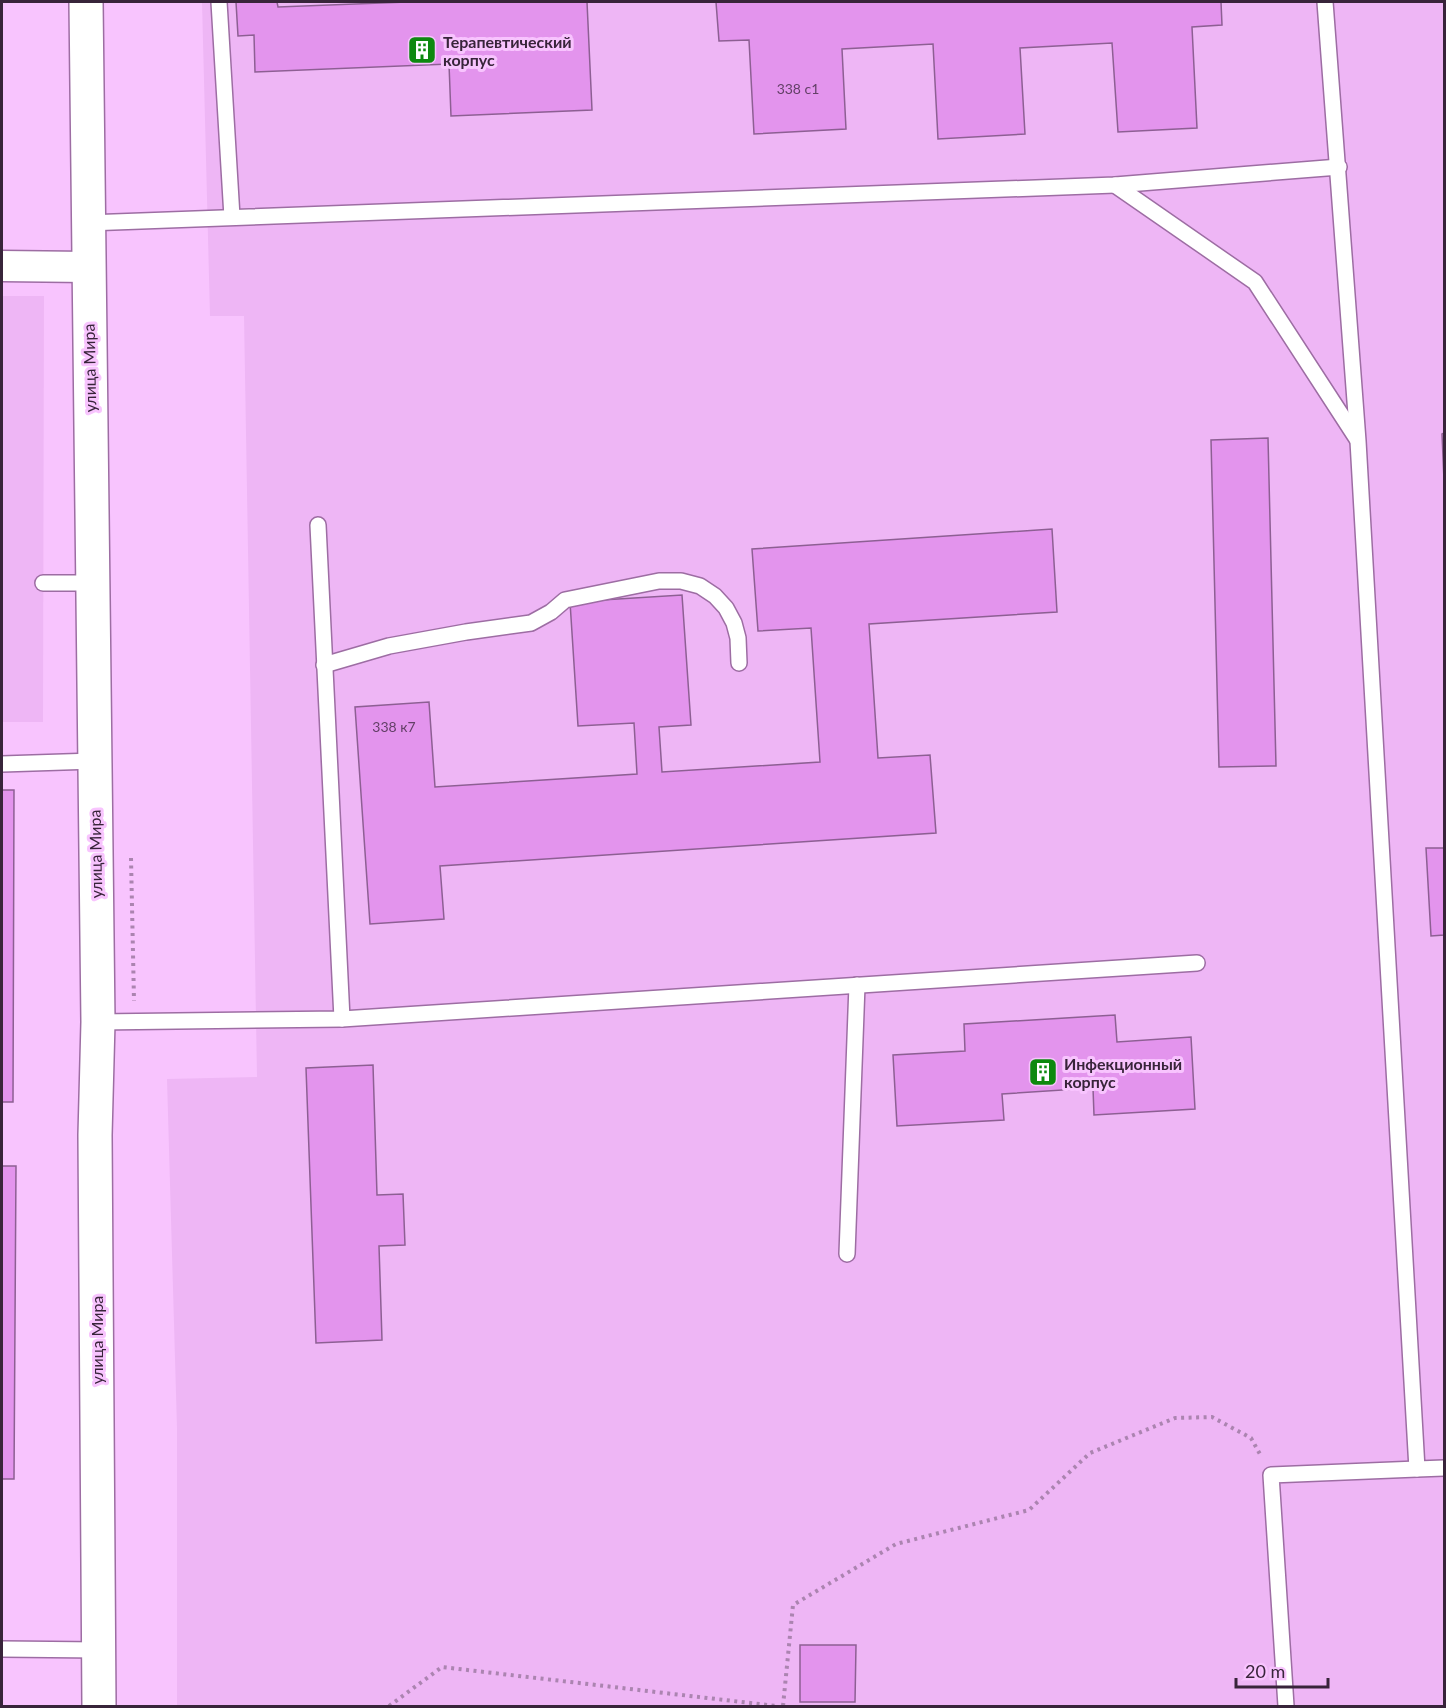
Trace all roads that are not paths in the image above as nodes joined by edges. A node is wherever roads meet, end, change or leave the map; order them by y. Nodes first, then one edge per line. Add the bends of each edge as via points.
1 (86, 2) edge
2 (219, 2) edge
3 (1325, 2) edge
4 (1339, 167) junction
5 (1115, 185) junction
6 (232, 217) junction
7 (87, 223) junction
8 (2, 266) edge
9 (87, 267) junction
10 (1358, 441) junction
11 (318, 525) dead end
12 (43, 583) dead end
13 (92, 583) junction
14 (739, 663) dead end
15 (324, 665) junction
16 (94, 762) junction
17 (2, 764) edge
18 (1197, 963) dead end
19 (857, 985) junction
20 (342, 1019) junction
21 (98, 1022) junction
22 (847, 1254) dead end
23 (1444, 1468) edge
24 (1417, 1469) junction
25 (2, 1649) edge
26 (99, 1650) junction
27 (99, 1707) edge
28 (1286, 1707) edge

1 - 7 street, улица Мира
2 - 6 lane
3 - 4 lane
4 - 5 lane
4 - 10 lane
5 - 6 lane
5 - 10 lane via 1255,282
6 - 7 lane
7 - 9 street, улица Мира
8 - 9 street
9 - 13 street, улица Мира
10 - 24 lane
11 - 15 lane
12 - 13 lane
13 - 16 street, улица Мира
14 - 15 lane via 738,638 726,608 700,586 681,580 565,600 531,623 389,646
15 - 20 lane
16 - 17 lane
16 - 21 street, улица Мира
18 - 19 lane
19 - 20 lane
19 - 22 lane
20 - 21 lane
21 - 26 street, улица Мира via 95,1135
23 - 24 lane
24 - 28 lane via 1271,1475
25 - 26 lane
26 - 27 street, улица Мира

